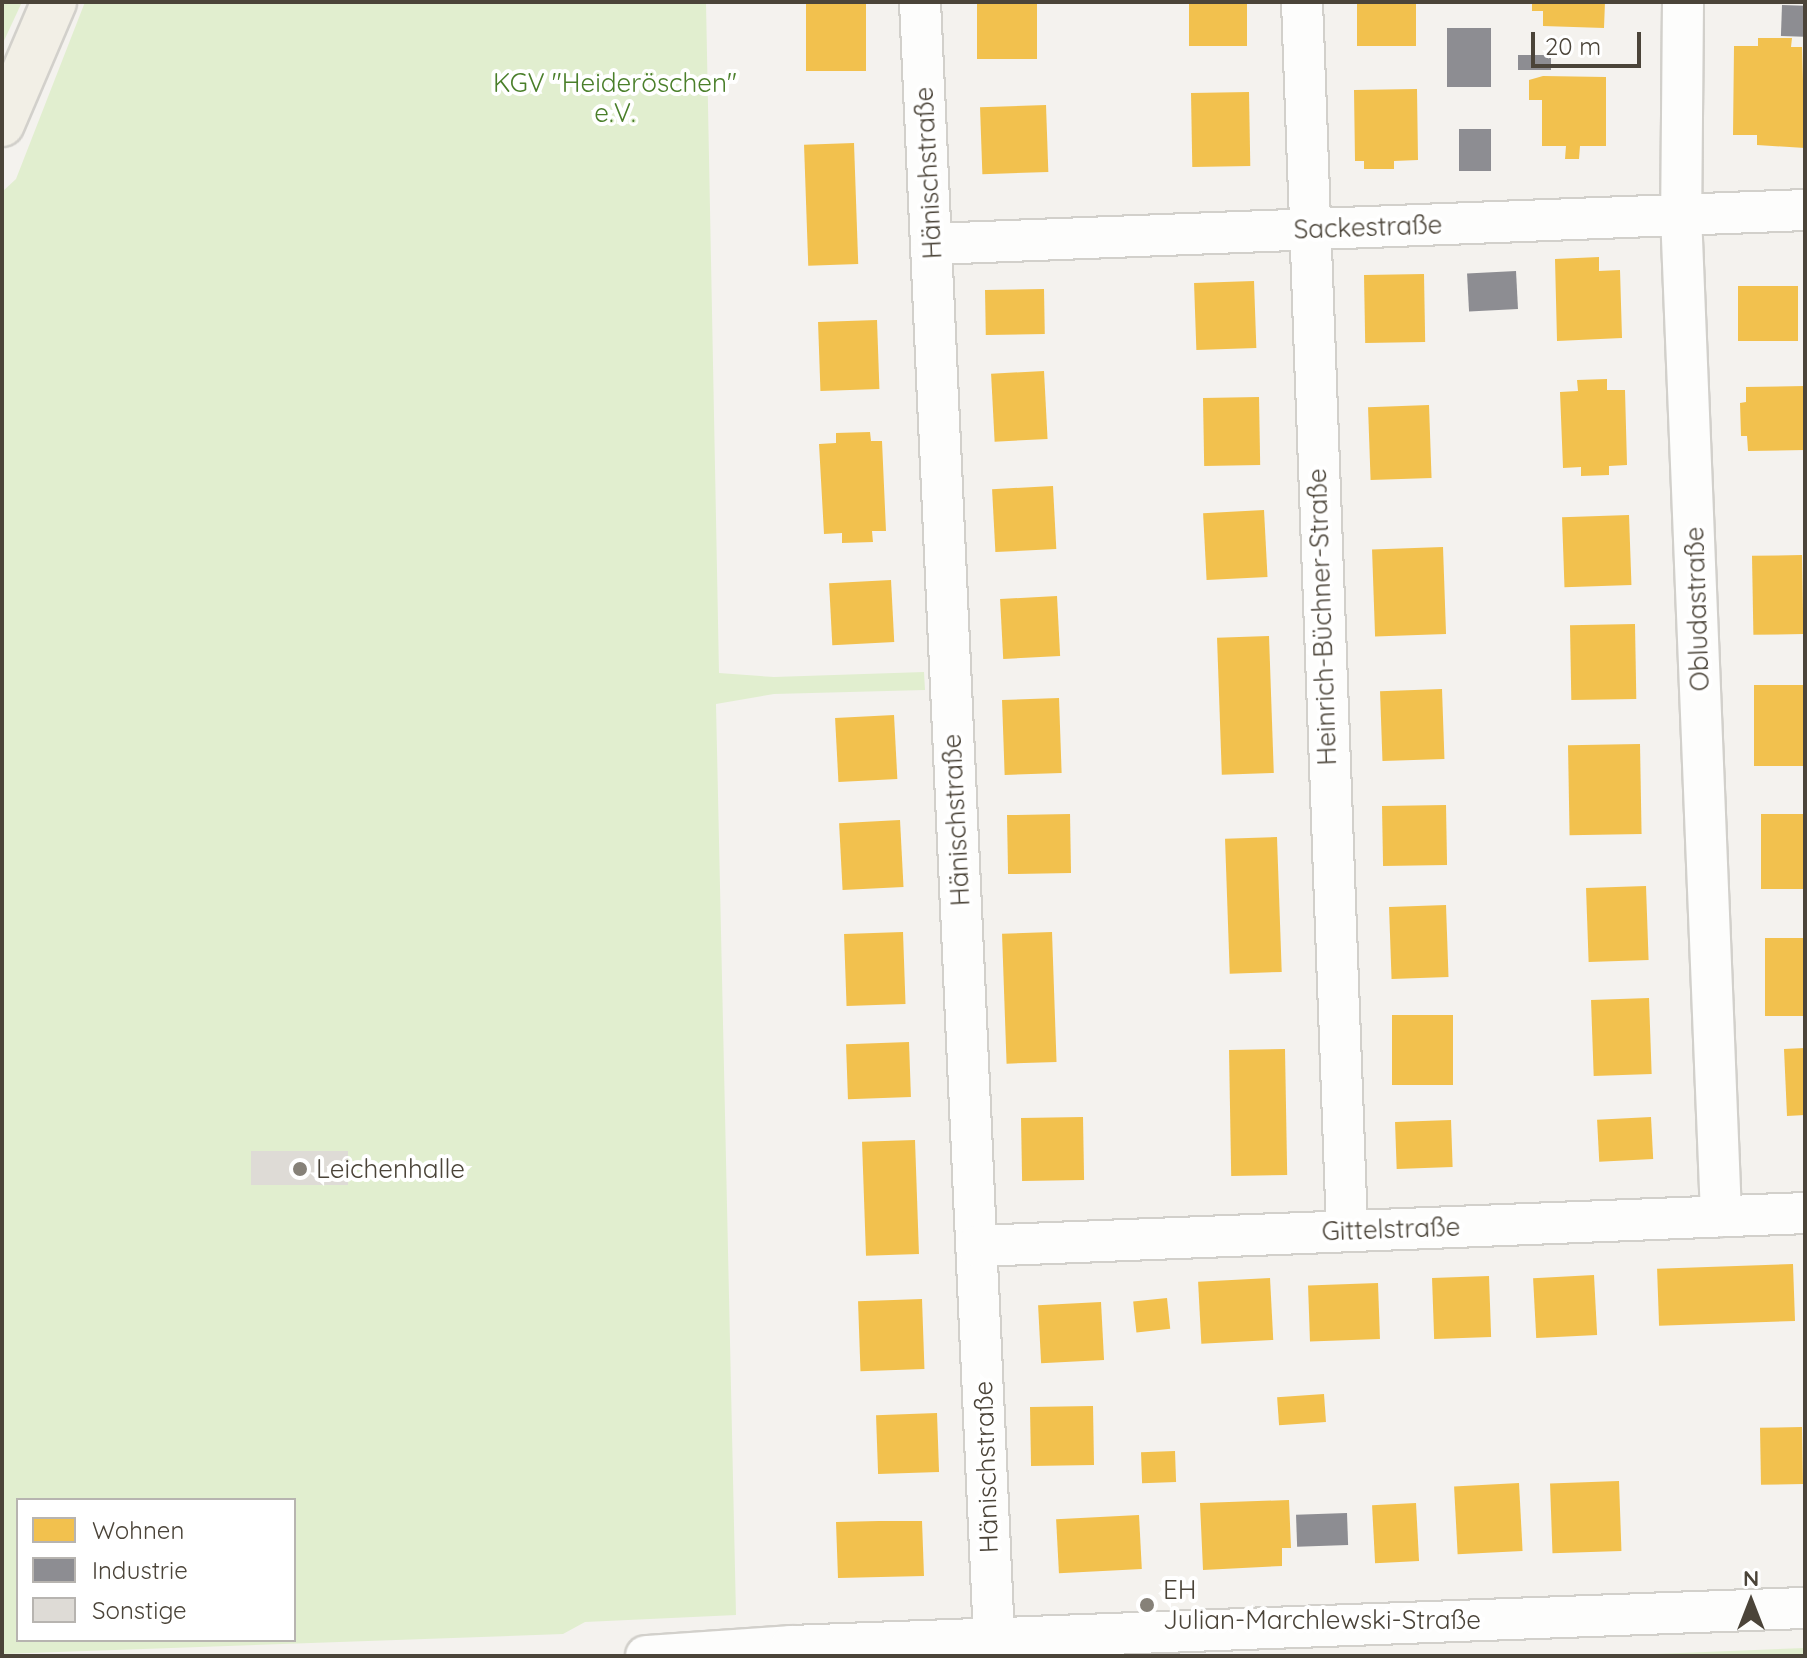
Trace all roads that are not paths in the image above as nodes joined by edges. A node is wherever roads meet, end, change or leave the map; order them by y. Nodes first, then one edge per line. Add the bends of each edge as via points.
1 (54, 2) edge
2 (920, 2) edge
3 (1302, 2) edge
4 (1683, 2) edge
5 (4, 116) edge
6 (1805, 210) edge
7 (1681, 214) junction
8 (1306, 230) junction
9 (932, 244) junction
10 (1805, 1213) edge
11 (1721, 1216) junction
12 (1347, 1231) junction
13 (977, 1246) junction
14 (1805, 1608) edge
15 (994, 1638) junction
16 (646, 1656) edge

1 - 5 main road
2 - 9 street, Hänischstraße
3 - 8 street, Heinrich-Büchner-Straße
4 - 7 street, Obludastraße
6 - 7 street, Sackestraße
7 - 8 street, Sackestraße
7 - 11 street, Obludastraße
8 - 9 street, Sackestraße
8 - 12 street, Heinrich-Büchner-Straße
9 - 13 street, Hänischstraße
10 - 11 street, Gittelstraße
11 - 12 street, Gittelstraße
12 - 13 street, Gittelstraße
13 - 15 street, Hänischstraße
14 - 15 street
15 - 16 street

